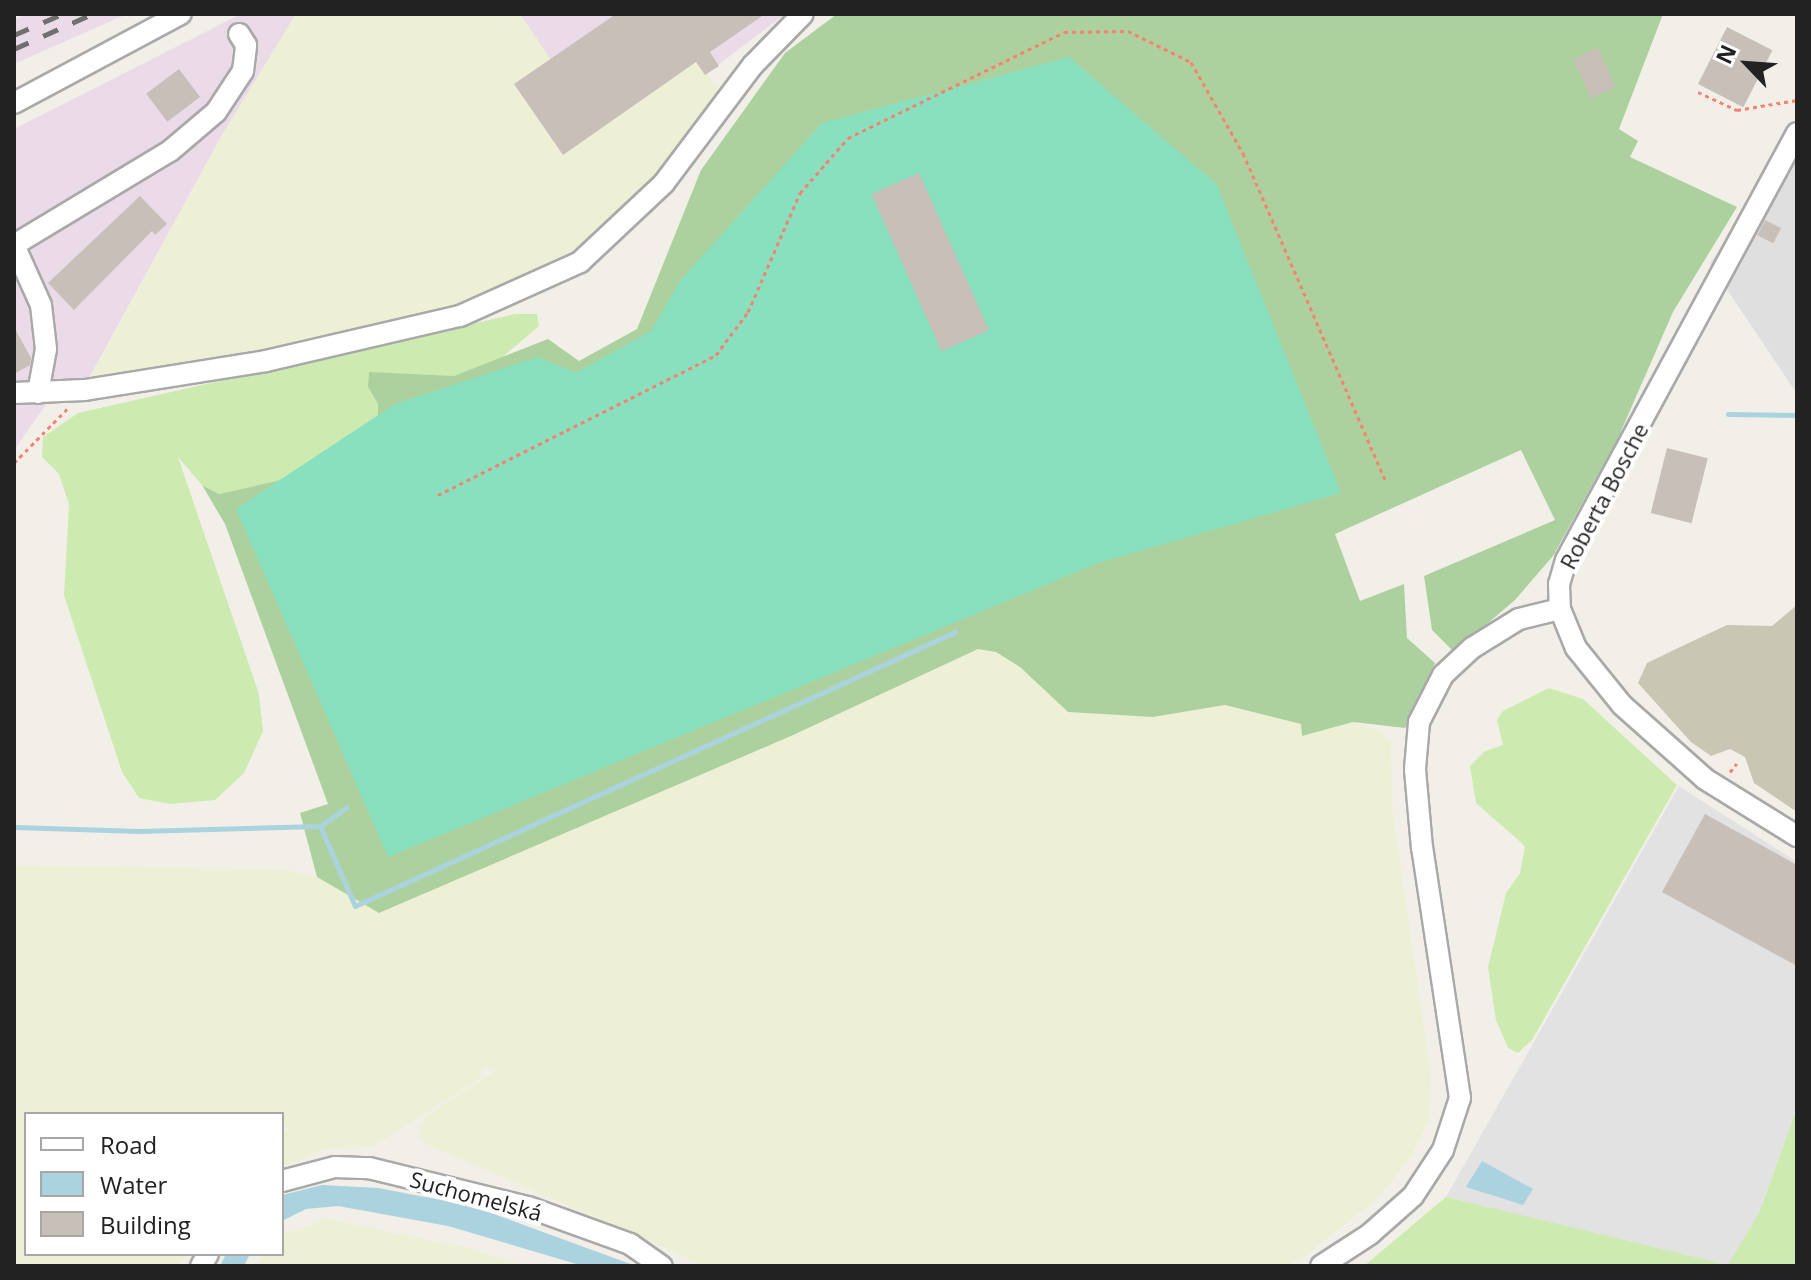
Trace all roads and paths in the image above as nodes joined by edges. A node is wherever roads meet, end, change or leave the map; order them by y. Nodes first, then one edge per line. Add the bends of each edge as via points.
1 (181, 14) edge
2 (803, 14) edge
3 (239, 34) dead end
4 (1698, 92) dead end
5 (1797, 100) edge
6 (14, 103) edge
7 (1797, 133) edge
8 (85, 390) junction
9 (14, 393) edge
10 (38, 393) junction
11 (14, 463) edge
12 (1385, 480) dead end
13 (438, 495) dead end
14 (1560, 609) junction
15 (1797, 836) edge
16 (284, 1180) edge
17 (662, 1266) edge
18 (1321, 1266) edge

1 - 6 street
2 - 8 street via 753,65 664,183 580,262 460,316 266,361
3 - 10 street via 246,45 243,71 216,112 170,151 14,245 41,305 46,349
4 - 5 path via 1737,110
7 - 14 street, Roberta Bosche via 1566,560 1559,584
8 - 10 street
8 - 11 path
9 - 10 street
12 - 13 path via 1243,153 1191,62 1128,31 1064,32 848,138 800,193 748,312 716,355
14 - 15 street, Roberta Bosche via 1576,648 1655,739 1705,779
14 - 18 street via 1519,619 1472,648 1443,675 1419,722 1415,769 1422,848 1460,1098 1443,1150 1413,1196 1370,1234
16 - 17 street, Suchomelská via 335,1167 369,1168 528,1207 630,1244

